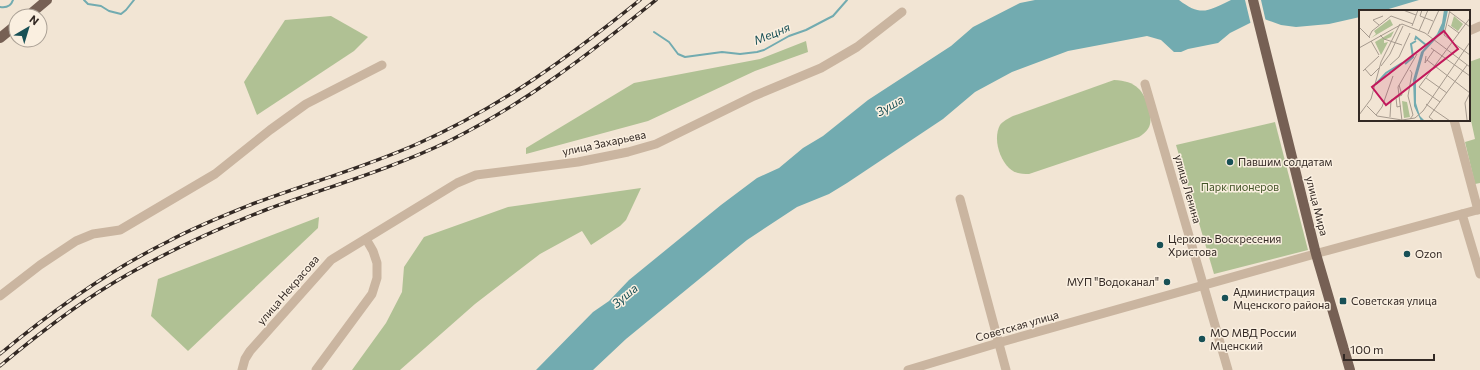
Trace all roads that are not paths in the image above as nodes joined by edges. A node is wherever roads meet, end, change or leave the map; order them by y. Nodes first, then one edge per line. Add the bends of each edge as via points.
1 (47, 0) edge
2 (1253, 0) edge
3 (38, 8) edge
4 (902, 12) dead end
5 (1480, 26) edge
6 (1470, 31) edge
7 (8, 32) edge
8 (0, 38) edge
9 (382, 65) dead end
10 (1146, 84) dead end
11 (1454, 121) edge
12 (960, 199) dead end
13 (1479, 210) edge
14 (1462, 214) junction
15 (366, 239) junction
16 (1316, 254) junction
17 (1480, 274) edge
18 (1203, 286) junction
19 (0, 296) edge
20 (998, 343) junction
21 (242, 370) edge
22 (316, 370) edge
23 (908, 370) edge
24 (1006, 370) edge
25 (1228, 370) edge
26 (1350, 370) edge

1 - 3 main road
2 - 16 main road, улица Мира
4 - 15 street, улица Захарьева via 857,47 821,68 754,96 656,144 578,162 465,178
5 - 6 street
7 - 8 main road
9 - 19 street via 306,104 215,174 120,230 93,234 76,241
10 - 18 street, улица Ленина
11 - 13 street
12 - 20 street
13 - 14 street, Советская улица
14 - 16 street, Советская улица
14 - 17 street
15 - 21 street, улица Некрасова via 331,260 250,351
15 - 22 street via 377,263 377,278 372,294
16 - 18 street, Советская улица
16 - 26 main road, улица Мира
18 - 20 street, Советская улица
18 - 25 street, улица Ленина
20 - 23 street, Советская улица
20 - 24 street

